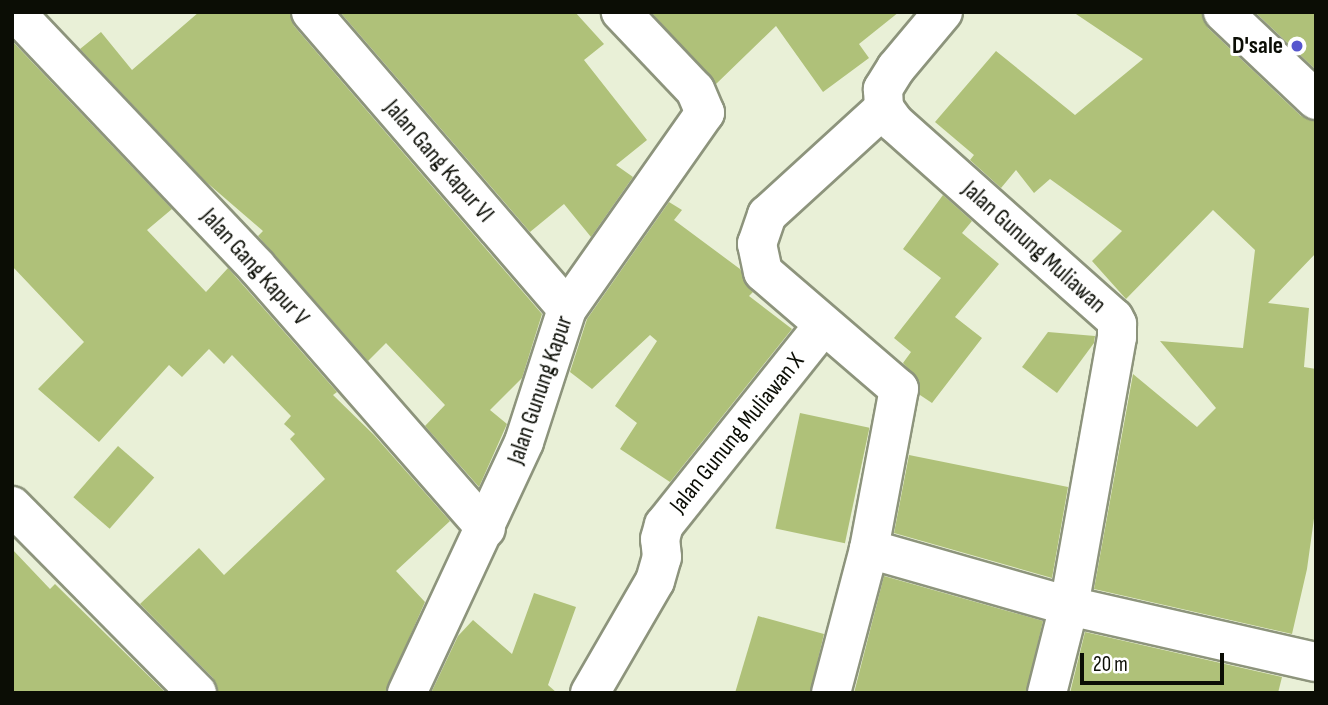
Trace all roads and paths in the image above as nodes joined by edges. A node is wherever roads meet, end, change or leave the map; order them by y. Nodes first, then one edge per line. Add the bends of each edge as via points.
1 (15, 12) edge
2 (310, 12) edge
3 (621, 12) edge
4 (943, 12) edge
5 (1223, 12) edge
6 (1316, 100) edge
7 (884, 108) junction
8 (567, 309) junction
9 (823, 326) junction
10 (12, 506) edge
11 (486, 529) junction
12 (869, 549) junction
13 (1069, 606) junction
14 (1316, 662) edge
15 (197, 693) edge
16 (407, 693) edge
17 (590, 693) edge
18 (831, 693) edge
19 (1048, 693) edge

1 - 11 street, Jalan Gang Kapur V via 256,266
2 - 8 street, Jalan Gang Kapur VI
3 - 8 street, Jalan Gunung Kapur via 695,90 705,113
4 - 7 street via 883,89
5 - 6 street
7 - 9 street via 767,215 757,244 763,272
7 - 13 street, Jalan Gunung Muliawan via 1117,324
8 - 11 street, Jalan Gunung Kapur via 524,442
9 - 12 street via 899,389
9 - 17 street, Jalan Gunung Muliawan X via 664,525 662,557 654,581
10 - 15 street
11 - 16 street, Jalan Gunung Kapur
12 - 13 street
12 - 18 street
13 - 14 street
13 - 19 street, Jalan Gunung Muliawan

